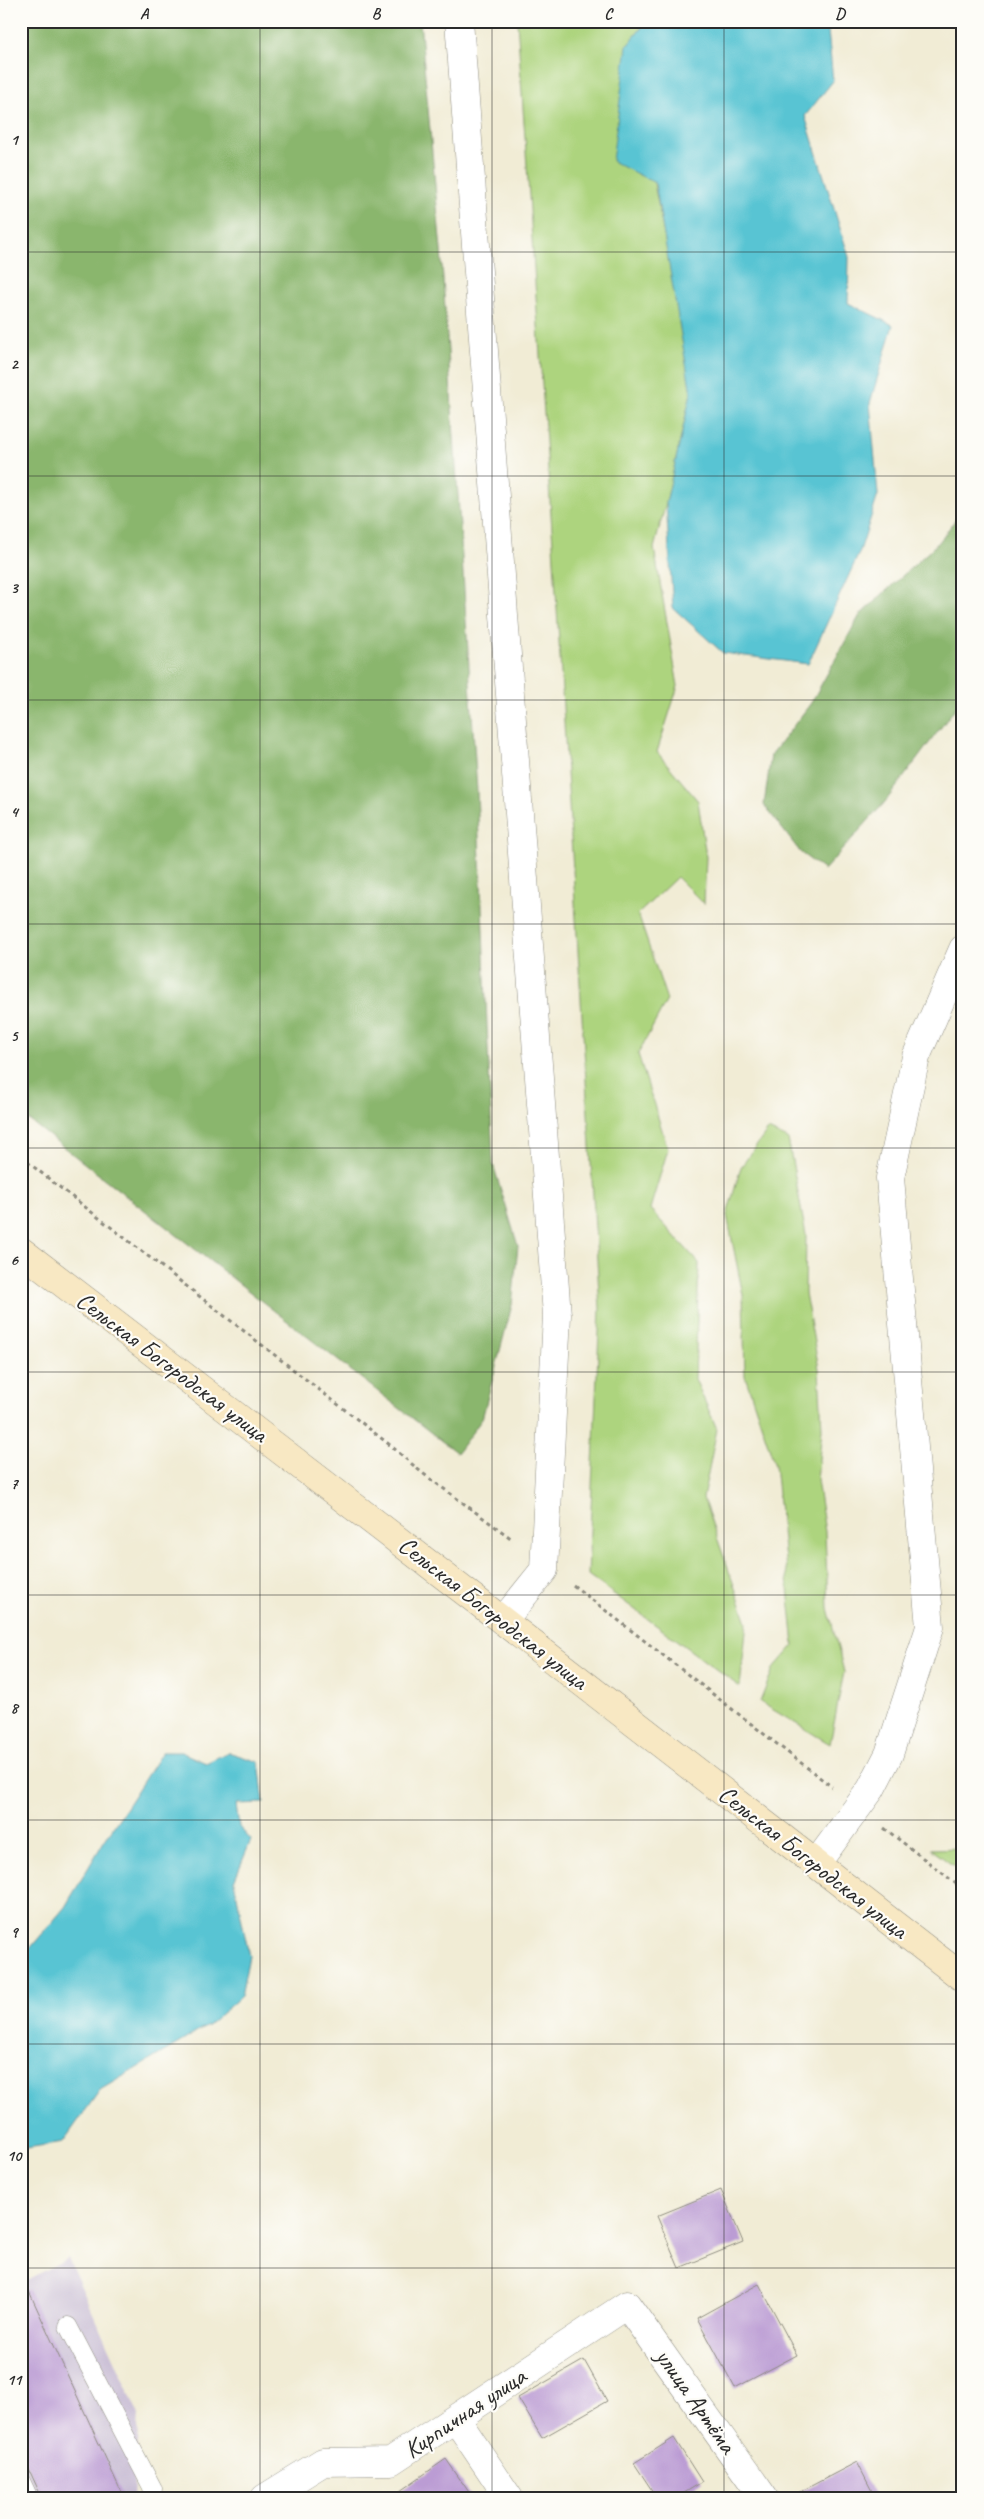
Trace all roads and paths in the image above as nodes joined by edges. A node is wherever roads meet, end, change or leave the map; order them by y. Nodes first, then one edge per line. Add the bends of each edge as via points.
1 (459, 21) edge
2 (963, 948) edge
3 (21, 1157) edge
4 (21, 1251) edge
5 (544, 1563) junction
6 (503, 1621) junction
7 (858, 1807) junction
8 (816, 1864) junction
9 (963, 1889) edge
10 (963, 1978) edge
11 (627, 2305) joint
12 (68, 2326) dead end
13 (456, 2419) junction
14 (21, 2481) edge
15 (29, 2498) edge
16 (151, 2498) edge
17 (265, 2498) edge
18 (509, 2498) edge
19 (764, 2498) edge

1 - 5 street via 557,1314
2 - 7 street via 916,1057 890,1178 930,1627 889,1754
3 - 5 path via 390,1445 420,1472
4 - 6 main road, Сельская Богородская улица
5 - 6 street via 544,1570
5 - 7 path
6 - 8 main road, Сельская Богородская улица
7 - 8 street
7 - 9 path
8 - 10 main road, Сельская Богородская улица
11 - 13 street, Кирпичная улица
11 - 19 street, улица Артёма
12 - 16 lane via 153,2489
13 - 17 street, Кирпичная улица via 391,2462 322,2462
13 - 18 street
14 - 15 lane

